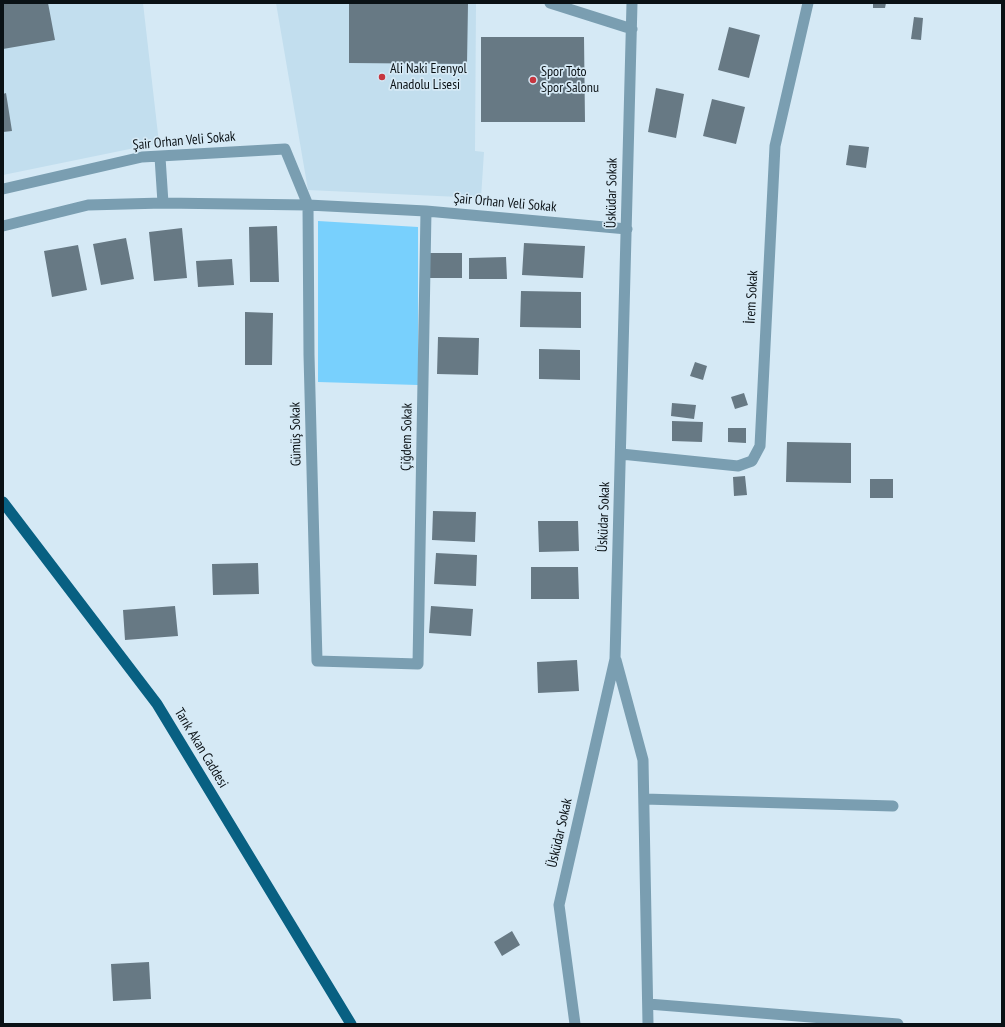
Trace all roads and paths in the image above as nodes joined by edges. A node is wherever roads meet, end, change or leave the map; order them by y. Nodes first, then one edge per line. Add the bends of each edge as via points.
1 (550, 3) edge
2 (632, 3) edge
3 (808, 3) edge
4 (632, 29) junction
5 (160, 157) junction
6 (3, 189) edge
7 (163, 203) junction
8 (308, 205) junction
9 (426, 211) junction
10 (3, 226) edge
11 (626, 229) junction
12 (621, 454) junction
13 (3, 502) edge
14 (615, 659) junction
15 (418, 664) joint
16 (644, 799) junction
17 (893, 806) dead end
18 (648, 1004) junction
19 (351, 1024) edge
20 (575, 1024) edge
21 (648, 1024) edge
22 (898, 1024) edge

1 - 4 street
2 - 4 street, Üsküdar Sokak
3 - 12 street, İrem Sokak via 775,146 760,446 752,461 738,466
4 - 11 street, Üsküdar Sokak
5 - 6 street, Şair Orhan Veli Sokak via 142,158
5 - 7 street
5 - 8 street, Şair Orhan Veli Sokak via 285,149
7 - 8 street, Şair Orhan Veli Sokak
7 - 10 street, Şair Orhan Veli Sokak via 88,205
8 - 9 street, Şair Orhan Veli Sokak
8 - 15 street, Gümüş Sokak via 317,661
9 - 11 street, Şair Orhan Veli Sokak
9 - 15 street, Çiğdem Sokak
11 - 12 street, Üsküdar Sokak
12 - 14 street, Üsküdar Sokak
13 - 19 main road, Tarık Akan Caddesi via 157,704
14 - 16 street via 643,760
14 - 20 street, Üsküdar Sokak via 559,905
16 - 17 street
16 - 18 street
18 - 21 street
18 - 22 street

